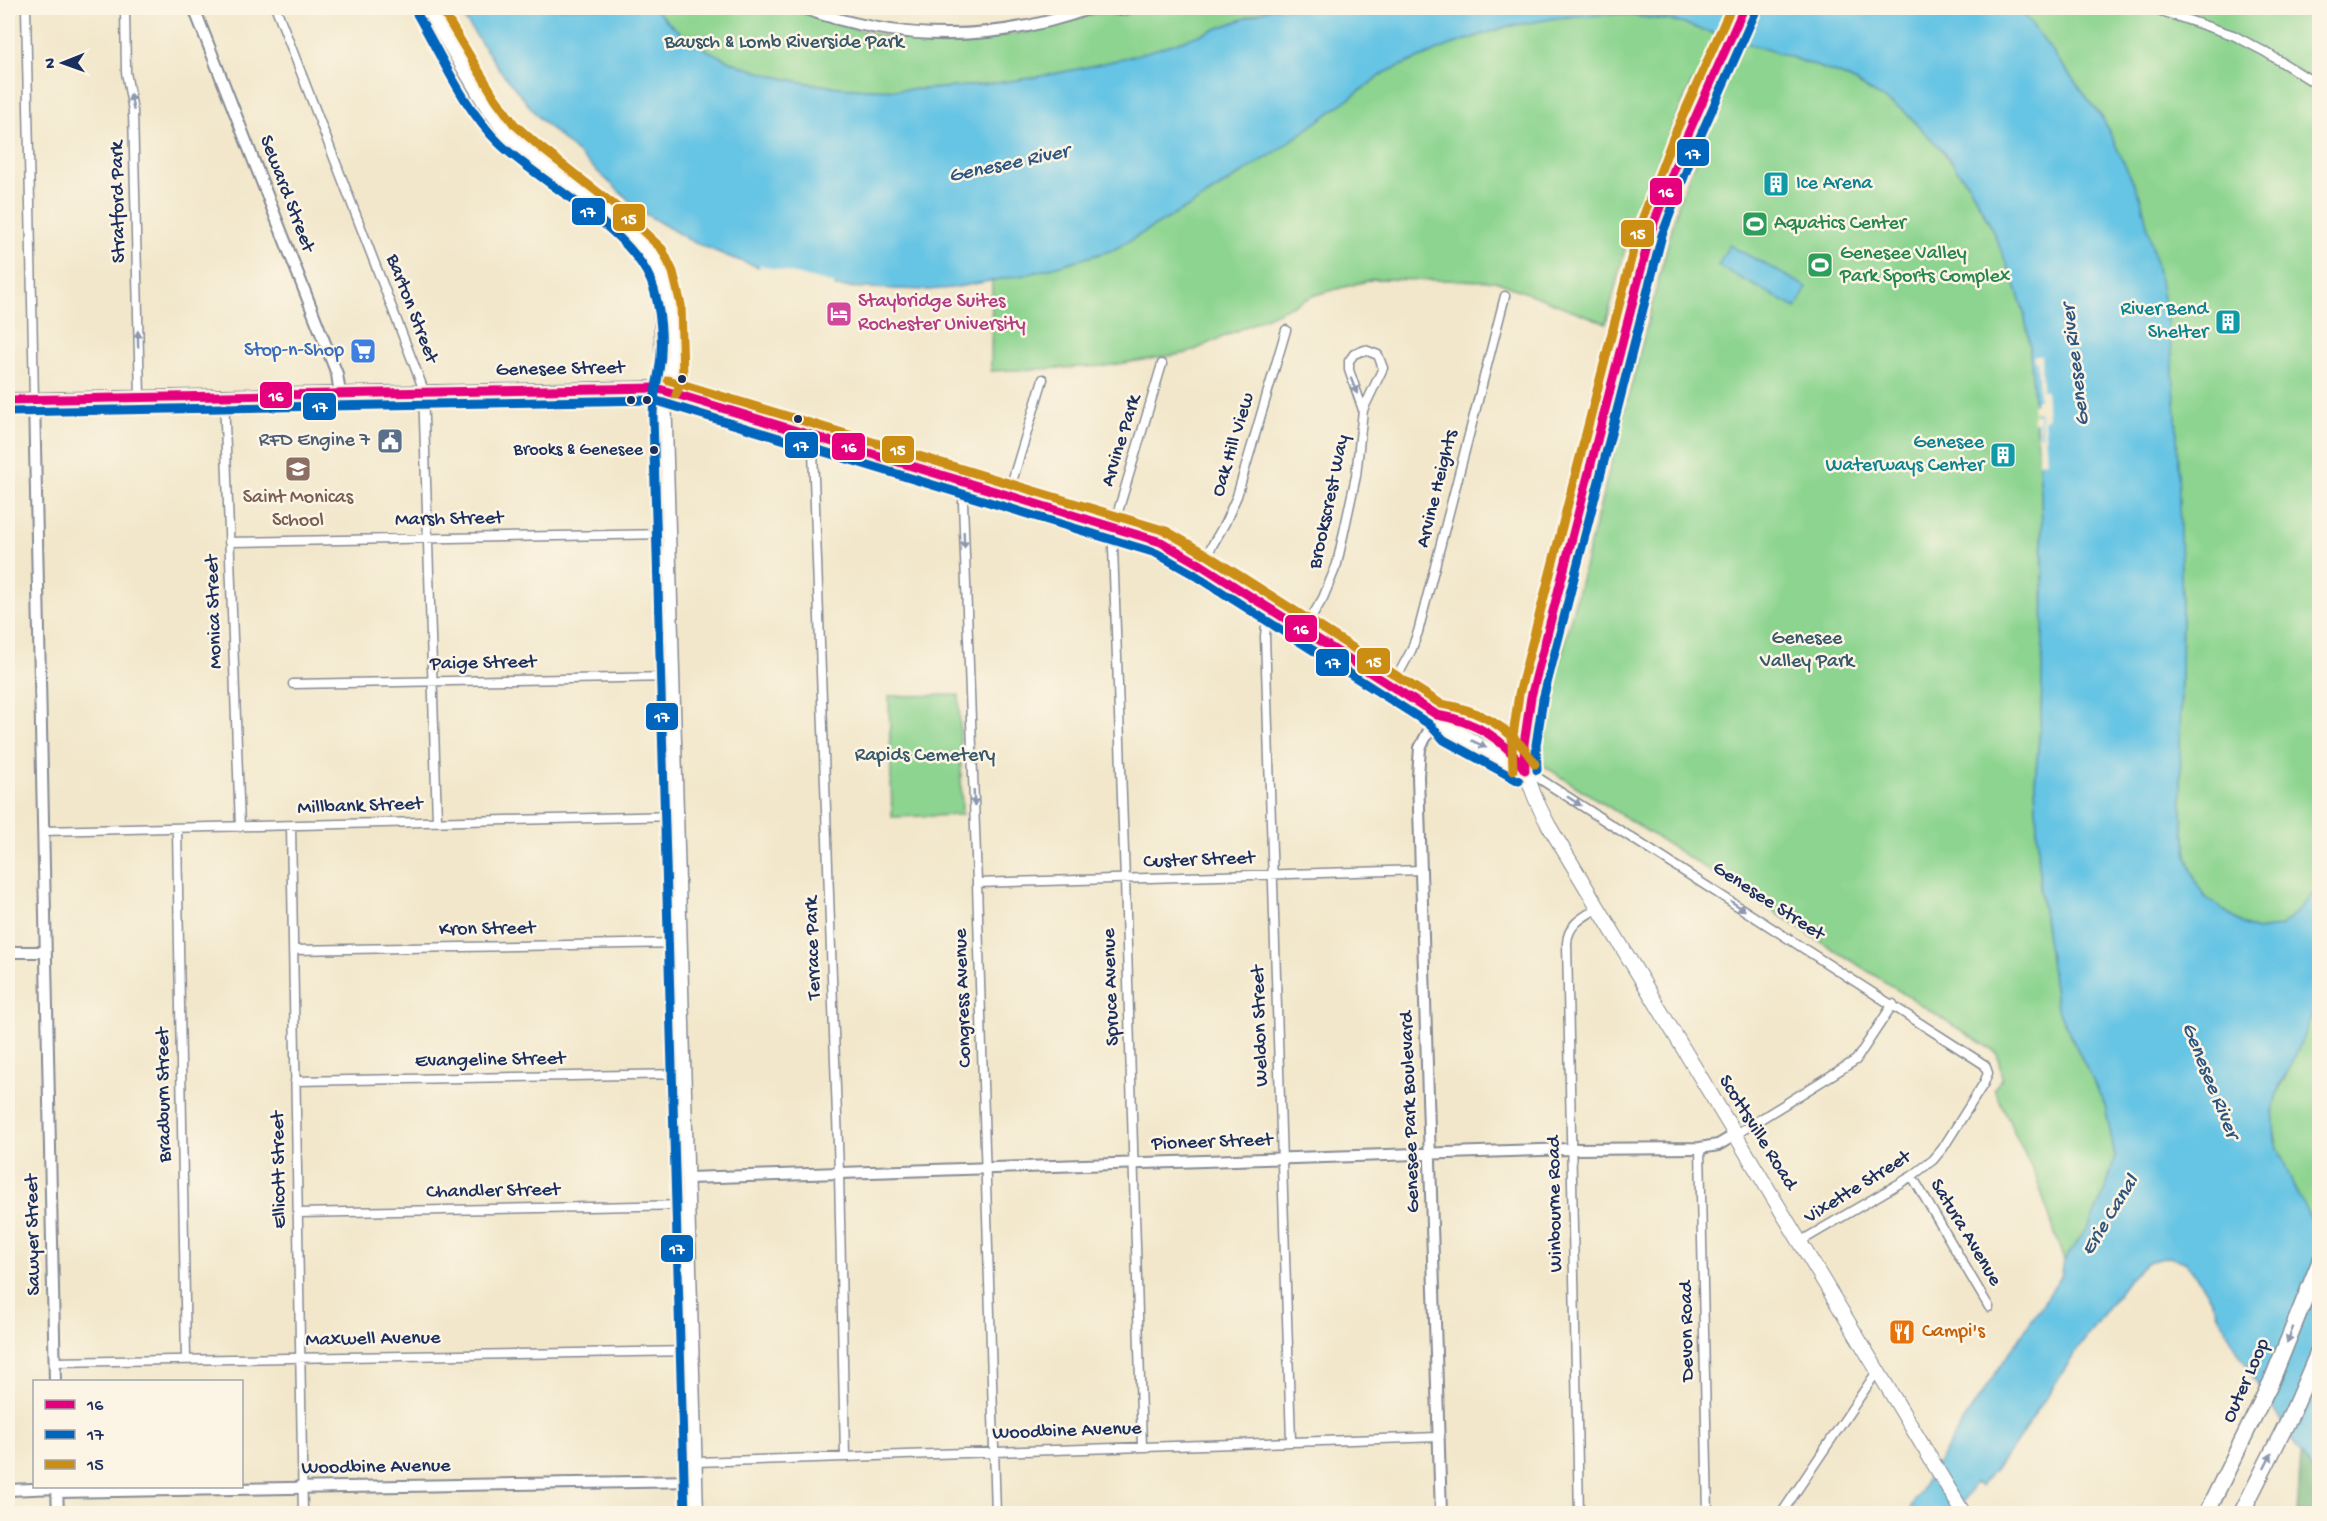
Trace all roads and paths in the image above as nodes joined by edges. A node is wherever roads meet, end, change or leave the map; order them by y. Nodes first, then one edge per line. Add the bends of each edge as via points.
1 (26, 8) edge
2 (124, 8) edge
3 (194, 8) edge
4 (276, 8) edge
5 (427, 8) edge
6 (807, 8) edge
7 (1091, 8) edge
8 (1112, 8) edge
9 (1129, 8) edge
10 (1744, 8) edge
11 (2152, 8) edge
12 (2319, 86) edge
13 (1505, 296) dead end
14 (1286, 330) dead end
15 (1162, 364) dead end
16 (1042, 380) dead end
17 (665, 391) junction
18 (423, 392) junction
19 (340, 394) junction
20 (224, 396) junction
21 (140, 397) junction
22 (34, 399) junction
23 (8, 400) edge
24 (1363, 410) junction
25 (815, 437) junction
26 (966, 482) junction
27 (1008, 495) junction
28 (1114, 527) junction
29 (669, 534) junction
30 (428, 537) junction
31 (229, 542) junction
32 (1201, 565) junction
33 (1272, 610) junction
34 (1304, 630) junction
35 (673, 677) junction
36 (433, 682) junction
37 (293, 684) dead end
38 (1392, 686) junction
39 (1437, 715) junction
40 (1525, 770) junction
41 (677, 816) junction
42 (437, 820) junction
43 (291, 826) junction
44 (240, 827) junction
45 (177, 829) junction
46 (43, 831) junction
47 (1422, 870) junction
48 (1273, 874) junction
49 (1125, 880) junction
50 (977, 883) junction
51 (1598, 908) junction
52 (681, 943) junction
53 (293, 950) junction
54 (8, 952) edge
55 (46, 952) junction
56 (1893, 1004) junction
57 (1987, 1070) joint
58 (685, 1074) junction
59 (296, 1081) junction
60 (1735, 1135) junction
61 (1700, 1148) junction
62 (1571, 1149) junction
63 (1430, 1154) junction
64 (1281, 1159) junction
65 (1133, 1164) junction
66 (985, 1168) junction
67 (839, 1172) junction
68 (1912, 1176) junction
69 (688, 1178) junction
70 (688, 1205) junction
71 (298, 1213) junction
72 (1801, 1242) junction
73 (2319, 1261) edge
74 (1989, 1307) dead end
75 (2319, 1348) edge
76 (693, 1351) junction
77 (300, 1358) junction
78 (186, 1360) junction
79 (54, 1362) junction
80 (1878, 1370) junction
81 (55, 1380) edge
82 (1439, 1437) junction
83 (1291, 1441) junction
84 (1142, 1448) junction
85 (994, 1452) junction
86 (845, 1457) junction
87 (696, 1462) junction
88 (696, 1481) junction
89 (303, 1488) junction
90 (57, 1489) edge
91 (8, 1490) edge
92 (58, 1514) edge
93 (303, 1514) edge
94 (697, 1514) edge
95 (996, 1514) edge
96 (1441, 1514) edge
97 (1579, 1514) edge
98 (1708, 1514) edge
99 (1781, 1514) edge
100 (1964, 1514) edge
101 (2206, 1514) edge
102 (2241, 1514) edge

1 - 22 street, Sawyer Street
21 -> 2 street, Stratford Park via 134,111 126,72
3 - 19 street, Seward Street via 337,373
4 - 18 street, Barton Street
5 - 17 main road via 505,132 634,238 651,273 658,301
6 - 7 street via 865,26 965,34 1029,27
8 - 9 street
10 - 40 main road, Scottsville Road via 1671,174 1643,257 1531,697 1524,744
11 - 12 street via 2233,35
13 - 38 street, Arvine Heights via 1418,632
14 - 32 street, Oak Hill View via 1236,496 1226,523
15 - 28 street, Arvine Park
16 - 27 street
17 - 18 main road, Genesee Street via 652,388
17 - 25 main road, Genesee Street
17 - 29 main road
18 - 19 main road, Genesee Street
18 - 30 street, Barton Street
19 - 20 main road, Genesee Street
20 - 21 main road, Genesee Street
20 - 31 street, Monica Street
21 - 22 main road, Genesee Street
22 - 23 main road, Genesee Street
22 - 46 street, Sawyer Street
24 -> 24 street, Brookscrest Way via 1383,368 1378,355 1365,350 1354,354 1348,367
24 - 34 street, Brookscrest Way via 1358,464 1340,552 1328,587
25 - 26 main road, Genesee Street
25 - 67 street, Terrace Park
26 - 27 main road, Genesee Street
26 -> 50 street, Congress Avenue via 963,502
27 - 28 main road, Genesee Street
28 - 32 main road, Genesee Street via 1161,542
28 - 49 street, Spruce Avenue
29 - 30 street, Marsh Street
29 - 35 main road
30 - 31 street, Marsh Street
30 - 36 street, Barton Street
31 - 44 street, Monica Street
32 - 33 main road, Genesee Street
33 - 34 main road, Genesee Street
33 - 48 street, Weldon Street via 1265,636
34 - 38 main road, Genesee Street
35 - 36 street, Paige Street
35 - 41 main road
36 - 37 street, Paige Street
36 - 42 street, Barton Street
38 - 39 main road, Genesee Street
39 - 40 main road, Genesee Street via 1456,733
39 - 47 street, Genesee Park Boulevard via 1419,758
40 - 51 main road, Scottsville Road via 1543,815
40 -> 56 street, Genesee Street
41 - 42 street, Millbank Street
41 - 52 main road
42 - 43 street, Millbank Street
43 - 44 street, Millbank Street
43 - 53 street, Ellicott Street
44 - 45 street, Millbank Street
45 - 46 street, Millbank Street
45 - 78 street, Bradburn Street
46 - 55 street, Sawyer Street
47 - 48 street, Custer Street
47 - 63 street, Genesee Park Boulevard
48 - 49 street, Custer Street
48 - 64 street, Weldon Street
49 - 50 street, Custer Street
49 - 65 street, Spruce Avenue
50 - 66 street, Congress Avenue
51 - 60 main road, Scottsville Road
51 - 62 street, Winbourne Road via 1576,922 1568,937
52 - 53 street, Kron Street
52 - 58 main road
53 - 59 street, Ellicott Street
54 - 55 street
55 - 79 street, Sawyer Street
56 - 57 street, Genesee Street via 1977,1058
56 - 60 street via 1856,1060
57 - 68 street, Vixette Street via 1984,1083 1943,1148
58 - 59 street, Evangeline Street
58 - 69 main road
59 - 71 street, Ellicott Street
60 - 61 street, Pioneer Street via 1718,1145
60 - 72 main road, Scottsville Road
61 - 62 street, Pioneer Street
61 - 98 street, Devon Road
62 - 63 street, Pioneer Street
62 - 97 street, Winbourne Road
63 - 64 street, Pioneer Street
63 - 82 street, Genesee Park Boulevard
64 - 65 street, Pioneer Street
64 - 83 street, Weldon Street
65 - 66 street, Pioneer Street
65 - 84 street, Spruce Avenue
66 - 67 street, Pioneer Street
66 - 85 street, Congress Avenue
67 - 69 street, Pioneer Street
67 - 86 street, Terrace Park
68 - 72 street, Vixette Street
68 - 74 street, Satura Avenue
69 - 70 main road
70 - 71 street, Chandler Street
70 - 76 main road
71 - 77 street, Ellicott Street
72 - 80 main road, Scottsville Road
73 -> 101 highway, Outer Loop via 2274,1374
102 -> 75 highway via 2291,1415
76 - 77 street, Maxwell Avenue
76 - 87 main road
77 - 78 street, Maxwell Avenue
77 - 89 street, Ellicott Street
78 - 79 street, Maxwell Avenue
79 - 81 street, Sawyer Street
80 - 99 street
80 - 100 main road, Scottsville Road
82 - 83 street, Woodbine Avenue
82 - 96 street, Genesee Park Boulevard
83 - 84 street, Woodbine Avenue
84 - 85 street, Woodbine Avenue
85 - 86 street, Woodbine Avenue
85 - 95 street, Congress Avenue
86 - 87 street, Woodbine Avenue
87 - 88 main road
88 - 89 street, Woodbine Avenue
88 - 94 main road
89 - 90 street, Woodbine Avenue
89 - 93 street, Ellicott Street
90 - 91 street, Woodbine Avenue
90 - 92 street

